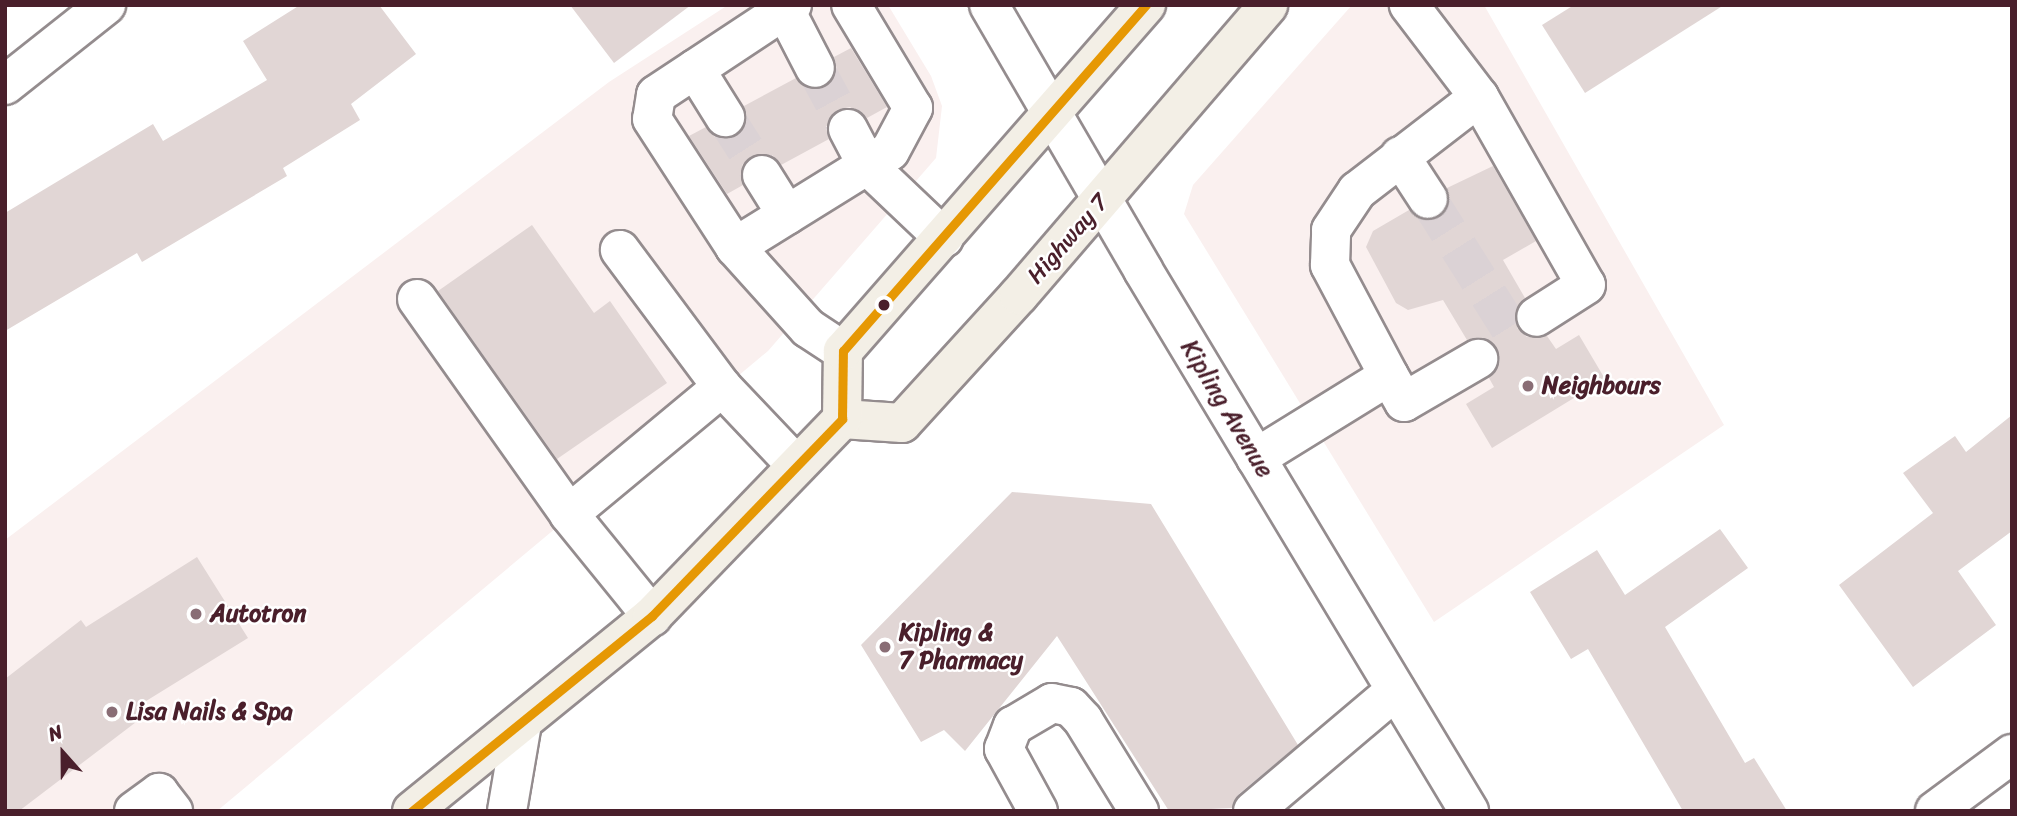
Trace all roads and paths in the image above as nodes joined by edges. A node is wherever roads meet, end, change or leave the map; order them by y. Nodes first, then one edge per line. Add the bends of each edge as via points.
1 (106, 5) edge
2 (852, 5) edge
3 (989, 5) edge
4 (1146, 5) edge
5 (1268, 5) edge
6 (1409, 5) edge
7 (789, 8) edge
8 (815, 68) tunnel mouth
9 (695, 69) junction
10 (5, 85) edge
11 (1479, 97) junction
12 (1052, 113) junction
13 (725, 117) tunnel mouth
14 (848, 129) tunnel mouth
15 (1400, 156) junction
16 (867, 165) junction
17 (762, 175) tunnel mouth
18 (1428, 199) tunnel mouth
19 (1102, 200) junction
20 (787, 215) junction
21 (944, 238) junction
22 (735, 247) junction
23 (620, 250) dead end
24 (417, 299) dead end
25 (1536, 317) dead end
26 (843, 351) junction
27 (1478, 359) dead end
28 (1389, 376) junction
29 (722, 387) junction
30 (842, 419) junction
31 (1256, 458) junction
32 (796, 465) junction
33 (569, 514) junction
34 (652, 616) junction
35 (1396, 690) junction
36 (522, 723) junction
37 (2012, 754) edge
38 (134, 811) edge
39 (173, 811) edge
40 (412, 811) edge
41 (507, 811) edge
42 (1038, 811) edge
43 (1139, 811) edge
44 (1253, 811) edge
45 (1469, 811) edge
46 (1935, 811) edge

1 - 10 street
2 - 16 street via 913,108 890,151
3 - 12 street, Kipling Avenue
4 - 12 main road
5 - 19 main road, Highway 7
6 - 11 street
7 - 8 street
7 - 9 street
9 - 13 street
9 - 22 street via 656,95 652,119
11 - 15 street
11 - 25 street via 1586,285
12 - 19 street, Kipling Avenue
12 - 21 main road
14 - 16 street
15 - 18 street
15 - 28 street via 1357,191 1331,230 1330,265
16 - 20 street
16 - 21 street
17 - 20 street
19 - 30 main road, Highway 7 via 902,423
19 - 31 street, Kipling Avenue
20 - 22 street
21 - 26 main road
22 - 26 street via 808,328
23 - 29 street
24 - 33 street
26 - 30 main road
27 - 28 street via 1404,402
28 - 31 street
29 - 32 street
29 - 33 street
30 - 32 main road
31 - 35 street, Kipling Avenue
32 - 34 main road
33 - 34 street
34 - 36 main road
35 - 44 street
35 - 45 street, Kipling Avenue
36 - 40 main road
36 - 41 street
37 - 46 street
38 - 39 street via 159,793
42 - 43 street via 1004,749 1013,726 1052,703 1071,707 1083,720

